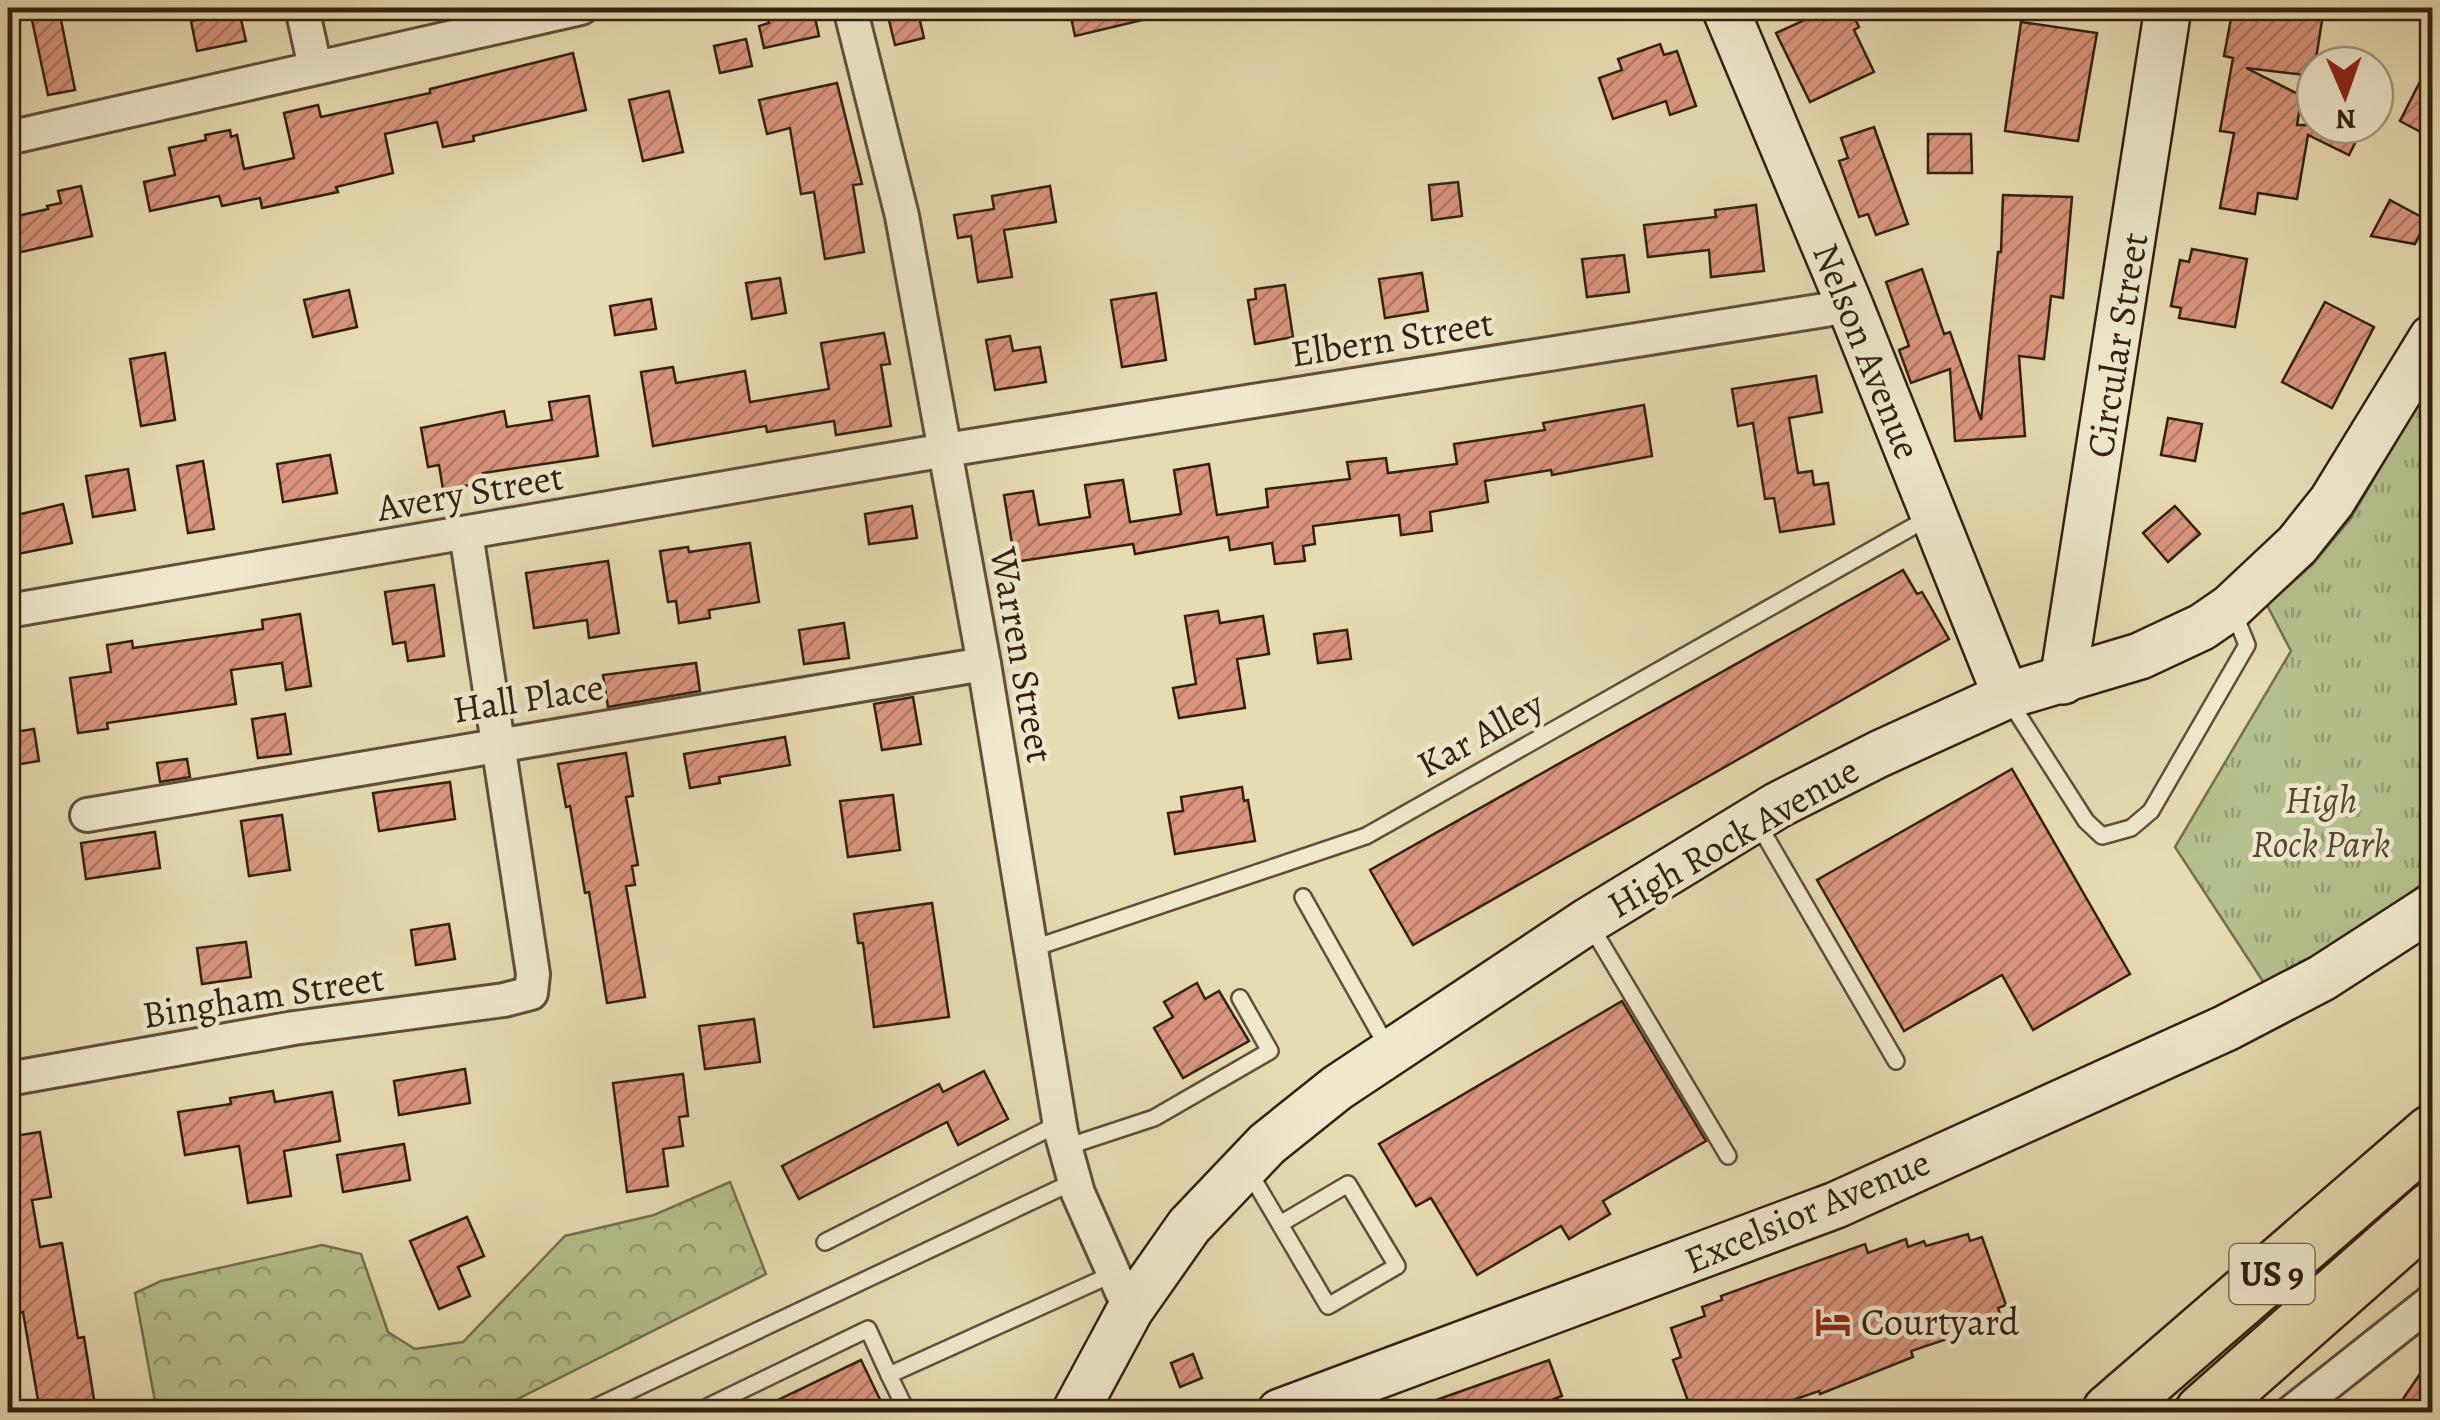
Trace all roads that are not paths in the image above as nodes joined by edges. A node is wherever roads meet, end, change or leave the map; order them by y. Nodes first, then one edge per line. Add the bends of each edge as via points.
1 (302, 8) edge
2 (582, 8) edge
3 (850, 8) edge
4 (1725, 8) edge
5 (2168, 8) edge
6 (315, 67) junction
7 (8, 138) edge
8 (1850, 306) junction
9 (2432, 338) edge
10 (946, 450) junction
11 (1934, 515) junction
12 (466, 533) junction
13 (2231, 607) junction
14 (8, 612) edge
15 (984, 664) junction
16 (2064, 681) junction
17 (2006, 696) junction
18 (499, 744) junction
19 (87, 815) dead end
20 (1756, 819) junction
21 (1303, 896) dead end
22 (2432, 907) edge
23 (1588, 921) junction
24 (1031, 949) junction
25 (1240, 998) dead end
26 (1390, 1052) junction
27 (1896, 1061) dead end
28 (8, 1080) edge
29 (2432, 1133) edge
30 (1063, 1135) junction
31 (1728, 1156) dead end
32 (1246, 1167) junction
33 (1075, 1181) junction
34 (2432, 1210) edge
35 (1280, 1224) junction
36 (825, 1242) dead end
37 (1122, 1292) junction
38 (2432, 1301) edge
39 (890, 1374) junction
40 (1331, 1404) edge
41 (585, 1412) edge
42 (707, 1412) edge
43 (907, 1412) edge
44 (1075, 1412) edge
45 (1280, 1412) edge
46 (2110, 1412) edge
47 (2203, 1412) edge
48 (2292, 1412) edge

1 - 6 street
2 - 6 street
3 - 10 street, Warren Street via 902,216
4 - 8 street, Nelson Avenue
5 - 16 street, Circular Street
6 - 7 street
8 - 10 street, Elbern Street
8 - 11 street, Nelson Avenue
9 - 13 street, High Rock Avenue via 2332,501 2297,545
10 - 12 street, Avery Street
10 - 15 street, Warren Street
11 - 17 street, Nelson Avenue
11 - 24 lane, Kar Alley via 1366,836
12 - 14 street, Avery Street
12 - 18 street
13 - 16 street, High Rock Avenue via 2140,656
13 - 17 lane via 2246,644 2150,811 2131,828 2102,836 2086,821
15 - 18 street, Hall Place
15 - 24 street, Warren Street
16 - 17 street, High Rock Avenue
17 - 20 street, High Rock Avenue
18 - 19 street, Hall Place
18 - 28 street, Bingham Street via 531,994
20 - 23 street, High Rock Avenue
20 - 27 lane
21 - 26 lane
22 - 40 street, Excelsior Avenue via 2322,978 2226,1028 1836,1205
23 - 26 street, High Rock Avenue
23 - 31 lane
24 - 30 street, Warren Street
25 - 30 lane via 1270,1051 1154,1118
26 - 32 street, High Rock Avenue via 1336,1088
29 - 46 highway, US 9
30 - 33 street, Warren Street
30 - 36 lane
32 - 35 lane
32 - 37 street, High Rock Avenue
33 - 37 street, Warren Street
33 - 41 lane
34 - 47 highway, US 9
35 - 35 lane via 1328,1306 1396,1266 1348,1184
37 - 39 lane
37 - 44 street, High Rock Avenue
38 - 48 street
39 - 42 lane via 868,1330
39 - 43 lane
40 - 45 street, Excelsior Avenue

